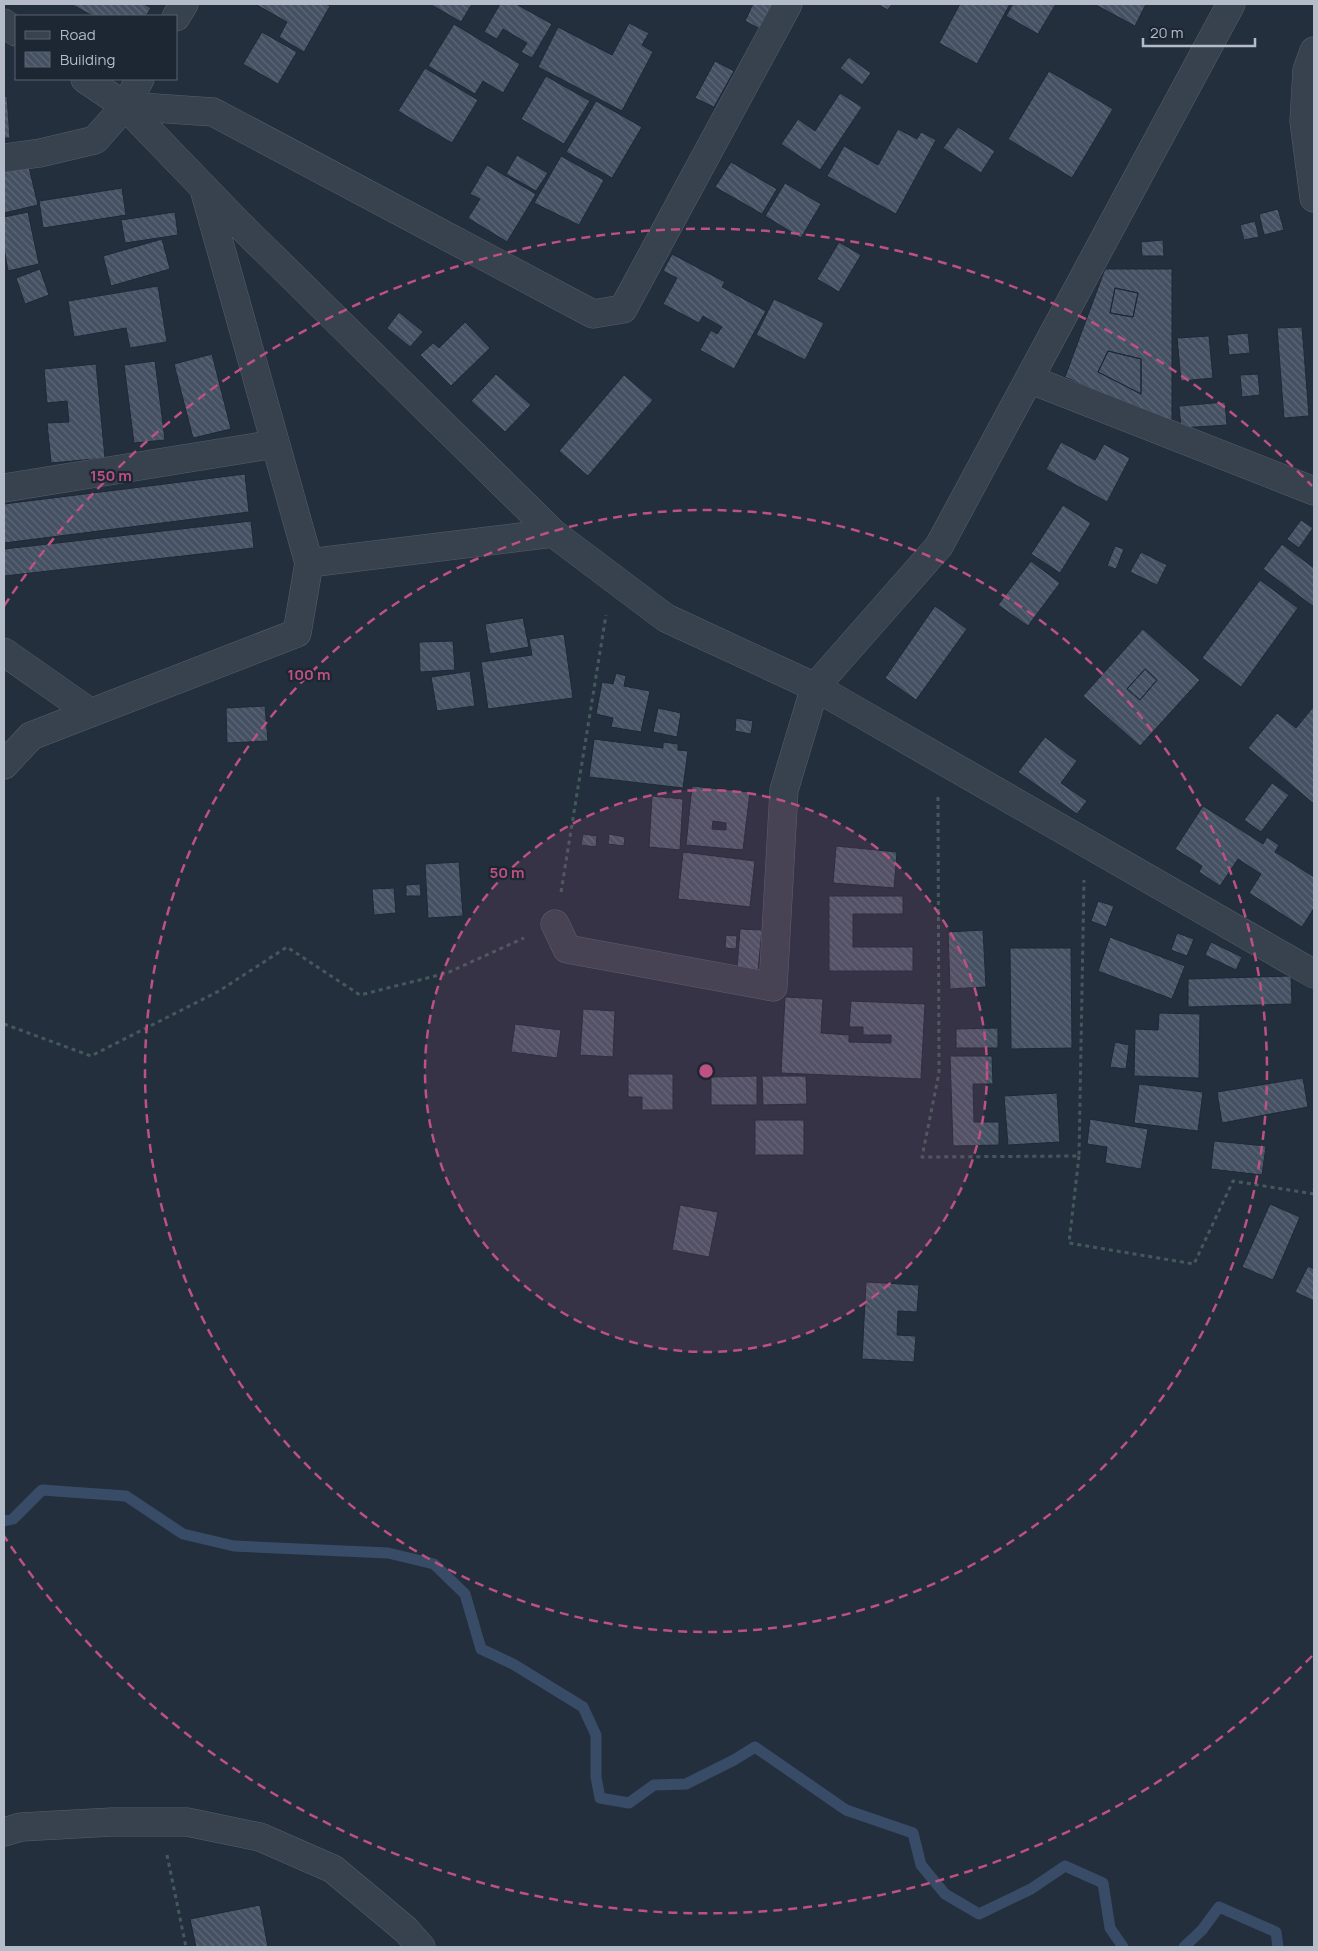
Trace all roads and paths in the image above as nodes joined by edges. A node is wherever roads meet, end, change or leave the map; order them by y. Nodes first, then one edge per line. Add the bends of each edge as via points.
1 (184, 4) edge
2 (788, 4) edge
3 (1231, 4) edge
4 (177, 15) edge
5 (4, 23) edge
6 (15, 31) edge
7 (1314, 51) edge
8 (86, 80) edge
9 (139, 80) edge
10 (125, 106) junction
11 (4, 158) edge
12 (204, 188) junction
13 (1314, 198) edge
14 (1029, 379) junction
15 (275, 444) junction
16 (4, 488) edge
17 (1314, 491) edge
18 (553, 533) junction
19 (309, 563) junction
20 (612, 577) junction
21 (4, 652) edge
22 (815, 686) junction
23 (91, 713) junction
24 (938, 757) junction
25 (4, 764) edge
26 (1084, 840) junction
27 (556, 924) junction
28 (1314, 974) edge
29 (4, 1024) edge
30 (1079, 1156) junction
31 (1314, 1189) edge
32 (160, 1822) junction
33 (4, 1832) edge
34 (186, 1947) edge
35 (421, 1947) edge

1 - 4 street
2 - 10 street via 623,309 593,314 214,112
3 - 14 street
5 - 6 street
7 - 13 street via 1307,70 1304,121
8 - 10 street
9 - 10 street
10 - 11 street via 95,140
10 - 12 street
12 - 15 street
12 - 18 street
14 - 17 street
14 - 22 street via 939,546
15 - 16 street
15 - 19 street
18 - 19 street
18 - 20 street
19 - 23 street via 297,632
20 - 22 street via 666,618
20 - 27 path
21 - 23 street
22 - 24 street
22 - 27 street via 784,790 773,987 567,949
23 - 25 street via 31,736
24 - 26 street
24 - 30 path via 939,1073 922,1157
26 - 28 street
26 - 30 path
27 - 29 path via 447,973 360,995 286,947 219,991 91,1056
30 - 31 path via 1069,1243 1194,1264 1233,1181 1314,1194
32 - 33 street via 21,1827
32 - 34 path
32 - 35 street via 187,1822 260,1837 333,1870 406,1930

